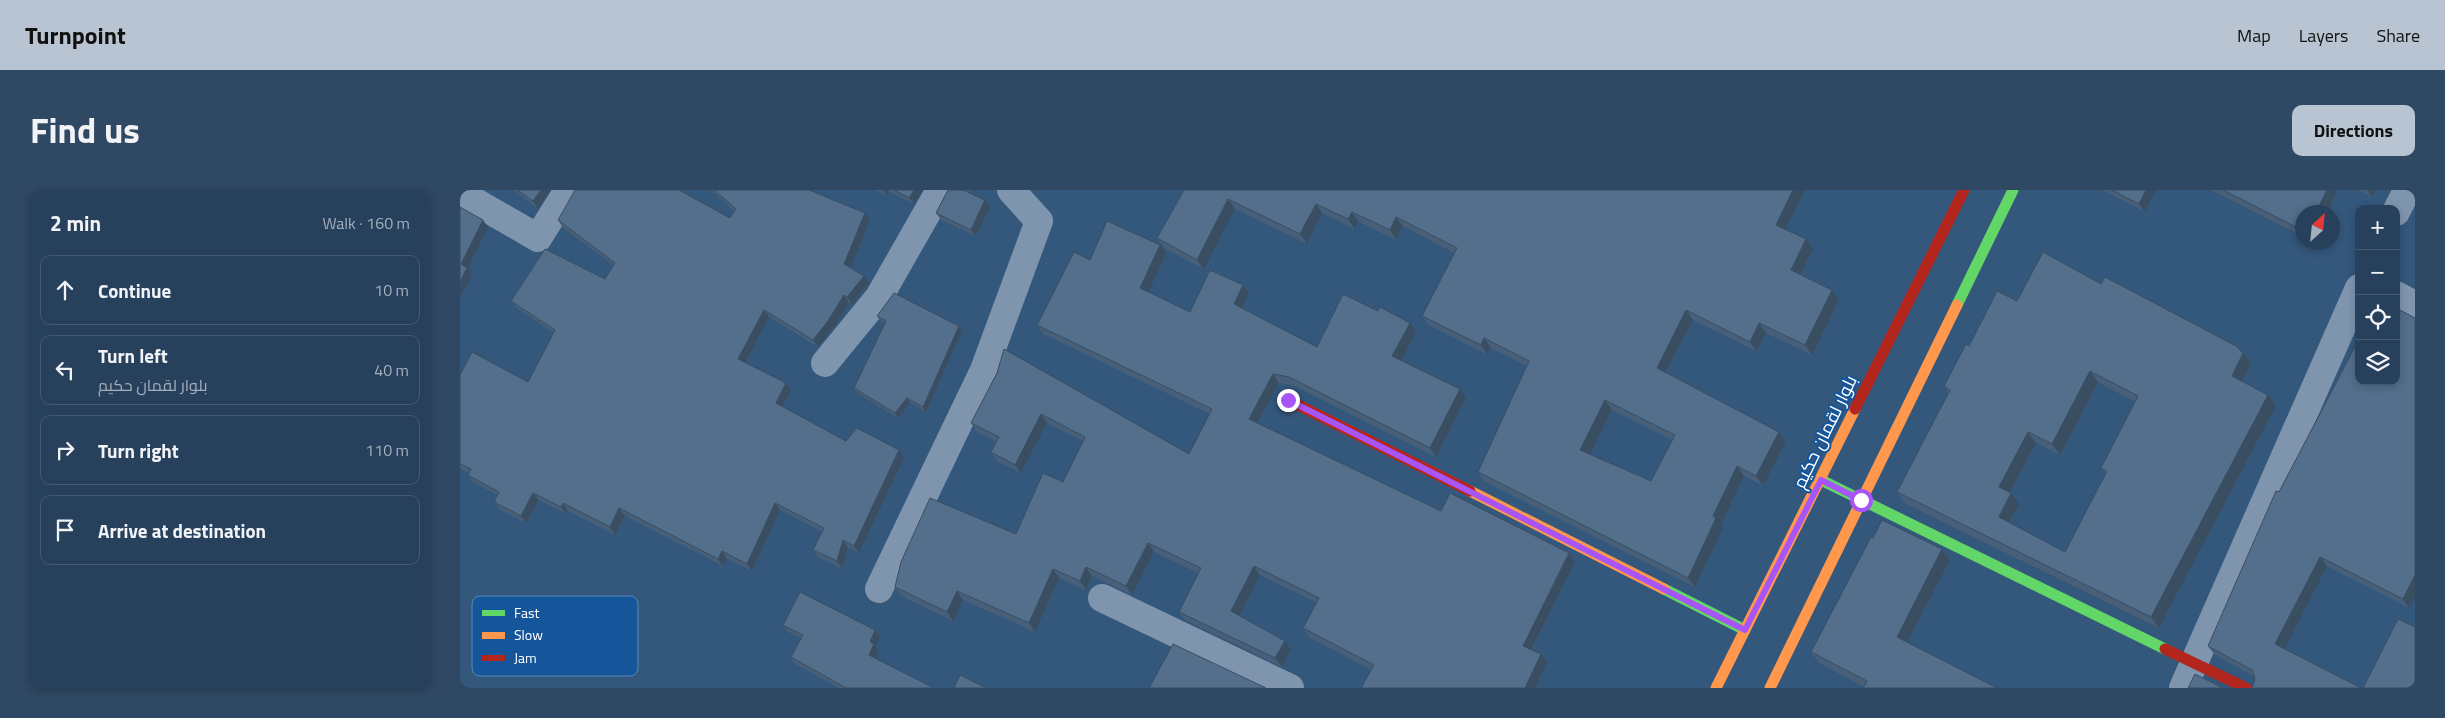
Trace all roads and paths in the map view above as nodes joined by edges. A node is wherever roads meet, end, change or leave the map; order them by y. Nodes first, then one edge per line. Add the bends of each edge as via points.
1 (568, 190) edge
2 (940, 190) edge
3 (1011, 190) edge
4 (1964, 190) edge
5 (2013, 190) edge
6 (2407, 190) edge
7 (461, 195) edge
8 (2400, 205) edge
9 (2356, 295) edge
10 (2400, 297) edge
11 (2415, 305) edge
12 (825, 363) dead end
13 (1288, 400) dead end
14 (1821, 480) junction
15 (1861, 500) junction
16 (879, 589) dead end
17 (1102, 598) dead end
18 (1745, 630) junction
19 (2196, 662) junction
20 (1774, 687) edge
21 (1290, 688) edge
22 (1716, 688) edge
23 (2183, 688) edge
24 (2246, 688) edge

1 - 7 street via 538,238
2 - 12 street via 879,297
3 - 16 street via 1039,221 984,370
4 - 14 street, بلوار لقمان حکیم
5 - 15 street
6 - 8 street
9 - 19 street
10 - 11 street
13 - 18 street
14 - 15 street
14 - 18 street, بلوار لقمان حکیم
15 - 19 street
15 - 20 street
17 - 21 street
18 - 22 street, بلوار لقمان حکیم
19 - 23 street
19 - 24 street

